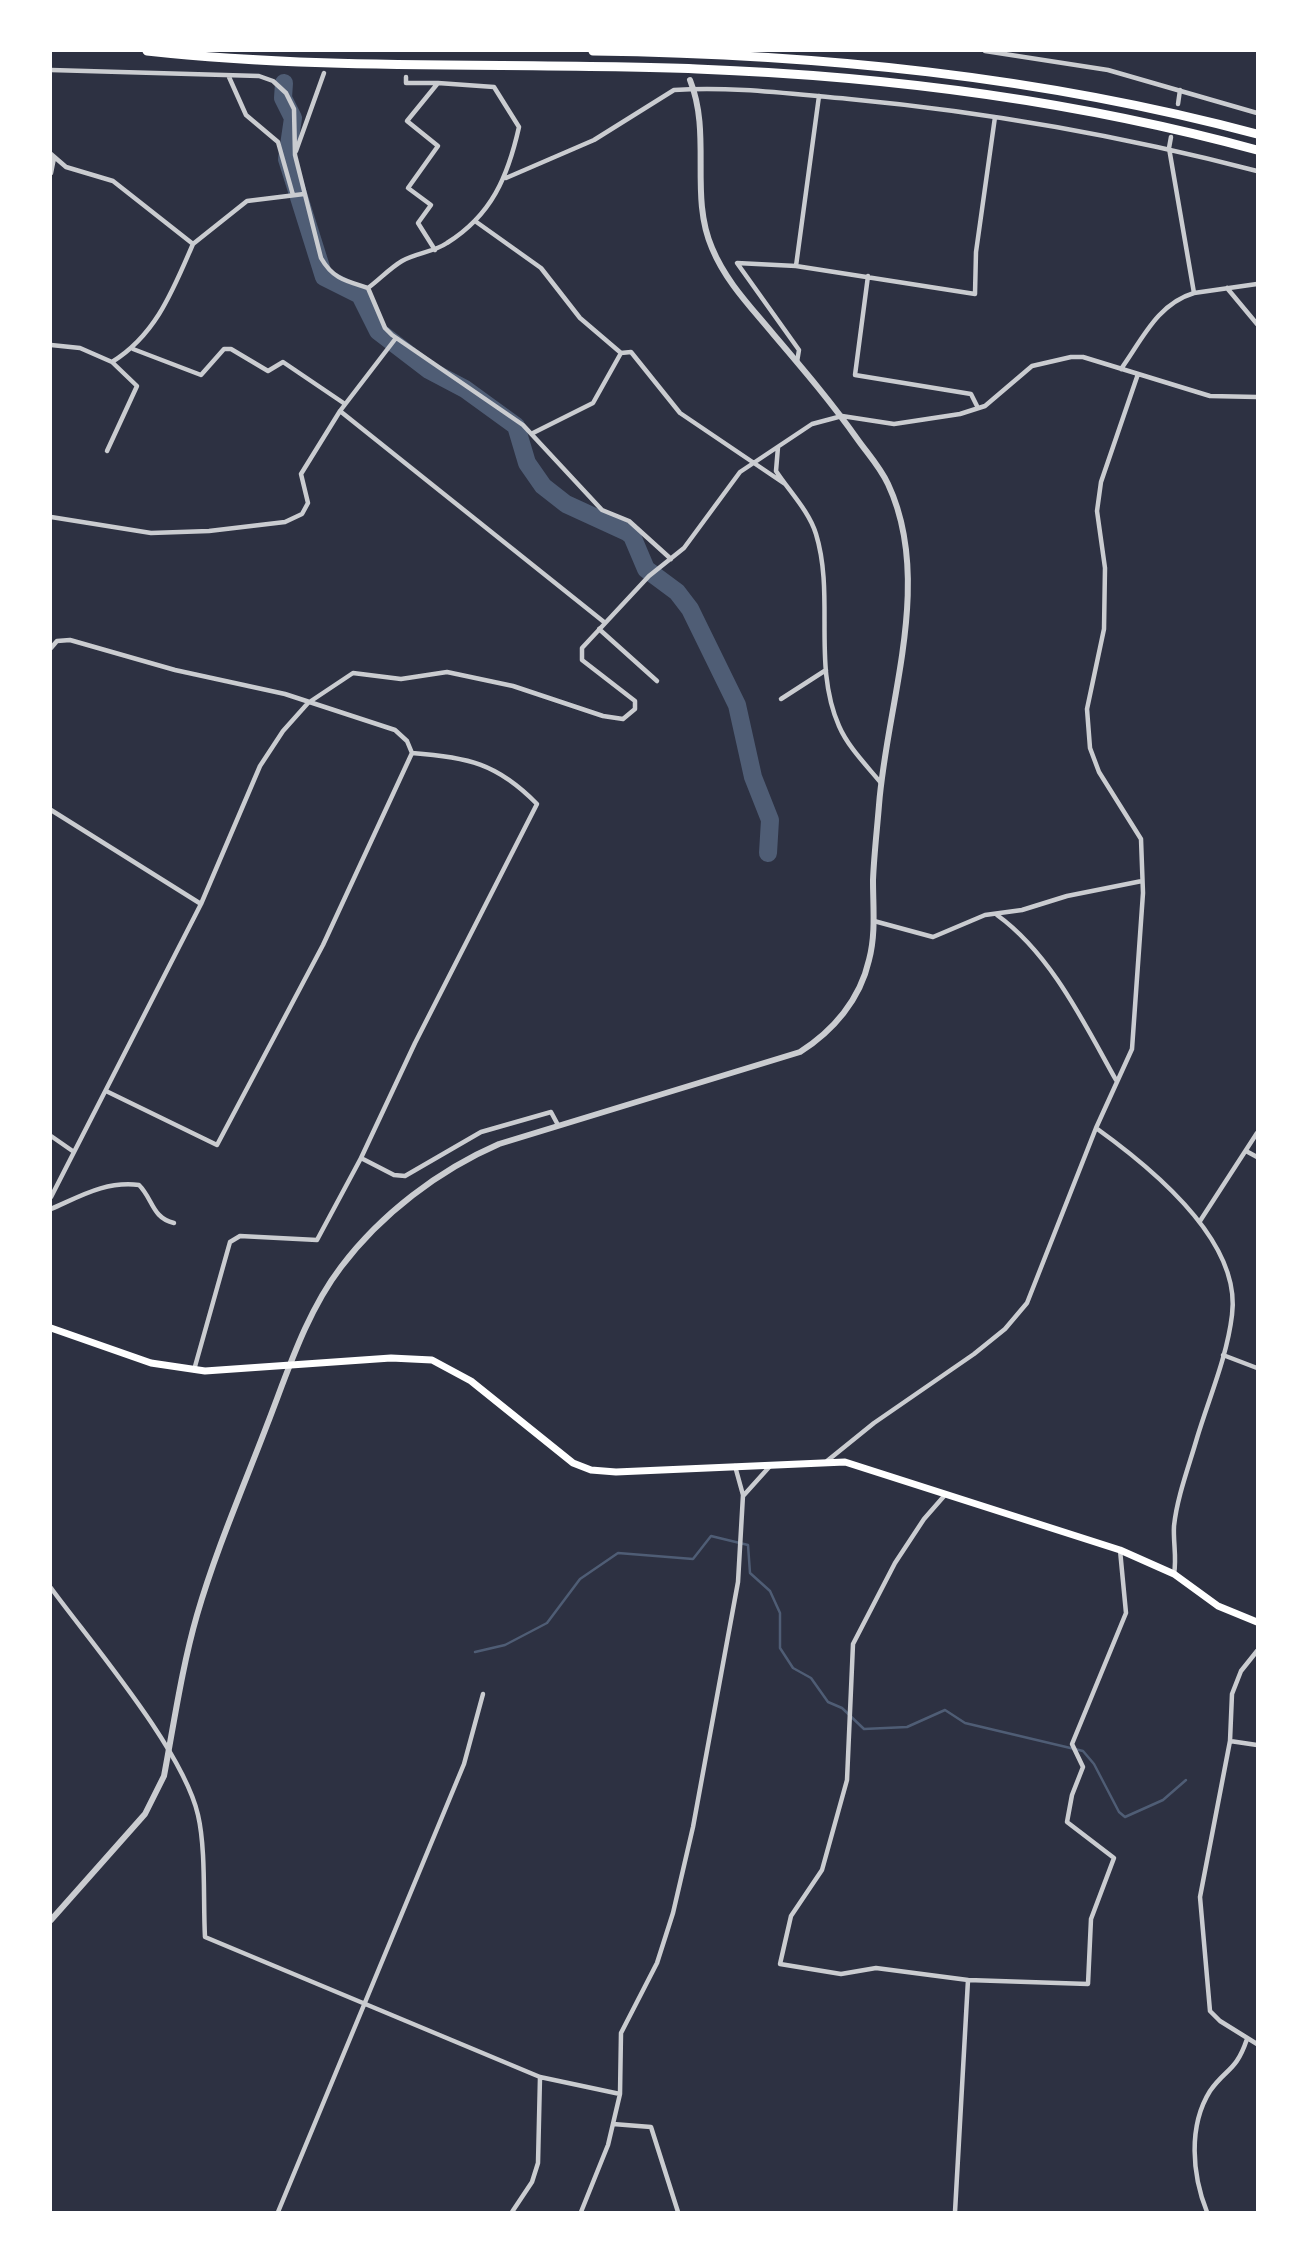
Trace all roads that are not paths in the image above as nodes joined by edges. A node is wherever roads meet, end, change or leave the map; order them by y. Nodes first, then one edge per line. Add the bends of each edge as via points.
1 (147, 51) edge
2 (593, 51) edge
3 (985, 51) edge
4 (172, 68) dead end
5 (51, 70) edge
6 (324, 73) dead end
7 (171, 76) junction
8 (229, 77) junction
9 (406, 77) dead end
10 (691, 80) dead end
11 (438, 83) junction
12 (1180, 90) junction
13 (695, 91) junction
14 (819, 96) junction
15 (1178, 104) dead end
16 (1257, 113) edge
17 (995, 117) junction
18 (1257, 134) edge
19 (1171, 137) dead end
20 (1169, 148) junction
21 (1257, 150) edge
22 (295, 155) junction
23 (52, 156) edge
24 (297, 163) junction
25 (1257, 171) edge
26 (51, 173) edge
27 (286, 173) junction
28 (506, 178) junction
29 (304, 194) junction
30 (293, 195) junction
31 (475, 221) junction
32 (193, 244) junction
33 (435, 250) junction
34 (796, 266) junction
35 (868, 276) junction
36 (1257, 284) edge
37 (368, 288) junction
38 (1227, 288) junction
39 (1194, 293) junction
40 (1257, 324) edge
41 (396, 338) junction
42 (51, 345) edge
43 (133, 349) junction
44 (621, 353) junction
45 (112, 362) junction
46 (797, 362) junction
47 (1121, 369) junction
48 (1138, 374) junction
49 (1257, 397) edge
50 (345, 404) junction
51 (978, 408) junction
52 (340, 411) junction
53 (842, 416) junction
54 (533, 433) junction
55 (778, 447) junction
56 (107, 452) dead end
57 (754, 462) junction
58 (785, 484) junction
59 (51, 517) edge
60 (671, 559) junction
61 (604, 622) junction
62 (599, 629) junction
63 (51, 648) edge
64 (826, 670) junction
65 (657, 681) dead end
66 (781, 699) dead end
67 (308, 704) junction
68 (412, 753) junction
69 (881, 783) junction
70 (51, 810) edge
71 (1142, 881) junction
72 (201, 904) junction
73 (997, 915) junction
74 (874, 921) junction
75 (1116, 1080) junction
76 (106, 1091) junction
77 (558, 1125) junction
78 (1096, 1128) junction
79 (1257, 1133) edge
80 (51, 1136) edge
81 (1246, 1150) junction
82 (74, 1152) junction
83 (1257, 1157) edge
84 (361, 1158) junction
85 (51, 1197) edge
86 (51, 1209) edge
87 (1200, 1221) junction
88 (174, 1223) dead end
89 (51, 1328) edge
90 (1223, 1355) junction
91 (291, 1363) junction
92 (1257, 1368) edge
93 (194, 1370) junction
94 (827, 1461) junction
95 (771, 1465) junction
96 (735, 1466) junction
97 (946, 1494) junction
98 (743, 1495) junction
99 (1120, 1550) junction
100 (1174, 1574) junction
101 (51, 1588) edge
102 (1257, 1622) edge
103 (1257, 1651) edge
104 (483, 1694) dead end
105 (1230, 1741) junction
106 (1257, 1745) edge
107 (169, 1751) junction
108 (51, 1920) edge
109 (968, 1980) junction
110 (367, 2002) junction
111 (1247, 2039) junction
112 (1257, 2043) edge
113 (540, 2077) junction
114 (620, 2094) junction
115 (613, 2124) junction
116 (278, 2212) edge
117 (512, 2212) edge
118 (581, 2212) edge
119 (678, 2212) edge
120 (955, 2212) edge
121 (1207, 2212) edge

1 - 21 highway via 303,61 699,69 921,84 1101,113
2 - 18 highway via 830,60 976,76 1104,98
3 - 12 street via 1108,71
4 - 7 street
5 - 7 street
6 - 22 street
7 - 8 street
8 - 22 street via 259,76 286,93 297,120
8 - 27 street via 246,115 278,142
9 - 11 street via 406,83
10 - 13 street
11 - 28 street via 494,87 500,92 519,127
11 - 33 street via 407,121 438,146 408,188 431,205 418,223
12 - 15 street
12 - 16 street
13 - 14 street via 753,89
13 - 28 street via 674,90 594,140
13 - 46 street via 702,118 703,214 711,246 730,283
14 - 17 street
14 - 34 street
17 - 20 street
17 - 35 street via 976,252 975,294
19 - 20 street
20 - 25 street
20 - 39 street
22 - 24 street
23 - 26 street
23 - 32 street via 66,167 113,181
24 - 27 street
24 - 29 street
27 - 30 street
28 - 31 street
29 - 30 street
29 - 37 street via 321,258 330,273
30 - 32 street via 247,201
31 - 33 street
31 - 44 street via 541,268 580,318
32 - 43 street via 172,294
33 - 37 street via 403,260
34 - 35 street
34 - 46 street via 737,263 799,351
35 - 51 street via 855,375 971,394
36 - 38 street
37 - 41 street via 385,328
38 - 39 street
38 - 40 street
39 - 47 street via 1159,313
41 - 50 street
41 - 54 street
42 - 45 street via 80,348
43 - 45 street
43 - 50 street via 201,374 224,349 268,371 283,362
44 - 54 street via 593,403
44 - 57 street via 631,352 680,413
45 - 56 street via 137,386
46 - 53 street
47 - 48 street
47 - 51 street via 1083,357 1047,361 1032,366
48 - 49 street via 1210,396
48 - 71 street via 1101,482 1097,511 1105,568 1104,629 1087,709 1090,748 1099,772 1141,839
50 - 52 street
51 - 53 street via 894,424
52 - 59 street via 301,474 306,509 285,522 151,533
52 - 61 street
53 - 55 street via 812,424
53 - 69 street via 885,477 900,510 906,541 906,616
54 - 60 street via 602,510 629,521
55 - 57 street
55 - 58 street via 776,471
57 - 58 street
57 - 60 street via 740,472
58 - 64 street via 808,518 824,564
60 - 61 street
61 - 62 street
62 - 65 street
62 - 67 street via 582,648 582,660 635,701 635,709 624,719 447,672 401,679 353,673
63 - 67 street via 57,641 70,640 175,670 285,694
64 - 66 street
64 - 69 street via 839,728
67 - 68 street via 396,730
67 - 72 street via 260,766
68 - 76 street via 323,945 217,1144
68 - 84 street via 460,756 483,764 521,787 537,804
69 - 74 street
70 - 72 street
71 - 73 street
71 - 75 street via 1132,1049
72 - 76 street
73 - 74 street via 972,919 933,937
73 - 75 street via 1031,946 1060,986
74 - 77 street via 870,960 851,1002 836,1023 800,1052
75 - 78 street
76 - 82 street
77 - 84 street via 551,1112 507,1123 470,1137 405,1177
77 - 91 street via 468,1157 429,1182 389,1217 330,1283
78 - 87 street via 1162,1179
78 - 94 street via 1027,1303 974,1354
79 - 81 street
80 - 82 street
81 - 83 street
81 - 87 street
82 - 85 street
84 - 93 street via 317,1240 240,1236 230,1242
86 - 88 street via 100,1187 139,1185 153,1210 164,1221
87 - 90 street via 1232,1295 1233,1314
89 - 93 main road via 151,1363
90 - 92 street
90 - 100 street via 1174,1527
91 - 93 main road
91 - 96 main road via 432,1360 471,1381 573,1463 591,1470
91 - 107 street via 197,1616
94 - 95 main road
94 - 97 main road via 867,1468
95 - 96 main road
95 - 98 street
96 - 98 street
97 - 99 main road
97 - 109 street via 895,1563 853,1644 847,1780 822,1870 791,1916 780,1964 841,1974 876,1968
98 - 114 street via 738,1582 693,1827 657,1963 621,2034
99 - 100 main road
99 - 109 street via 1126,1613 1072,1744 1083,1767 1067,1822 1114,1858 1091,1919 1088,1984
100 - 102 main road via 1218,1606
101 - 107 street
103 - 105 street via 1241,1671 1232,1694
104 - 110 street via 464,1764
105 - 106 street
105 - 111 street via 1200,1915 1210,2011
107 - 108 street via 164,1776 145,1814
107 - 110 street via 199,1816 205,1937
109 - 120 street
110 - 113 street
110 - 116 street
111 - 112 street
111 - 121 street via 1240,2062 1211,2090 1195,2126 1198,2191
113 - 114 street
113 - 117 street via 538,2163
114 - 115 street
115 - 118 street
115 - 119 street via 651,2127

